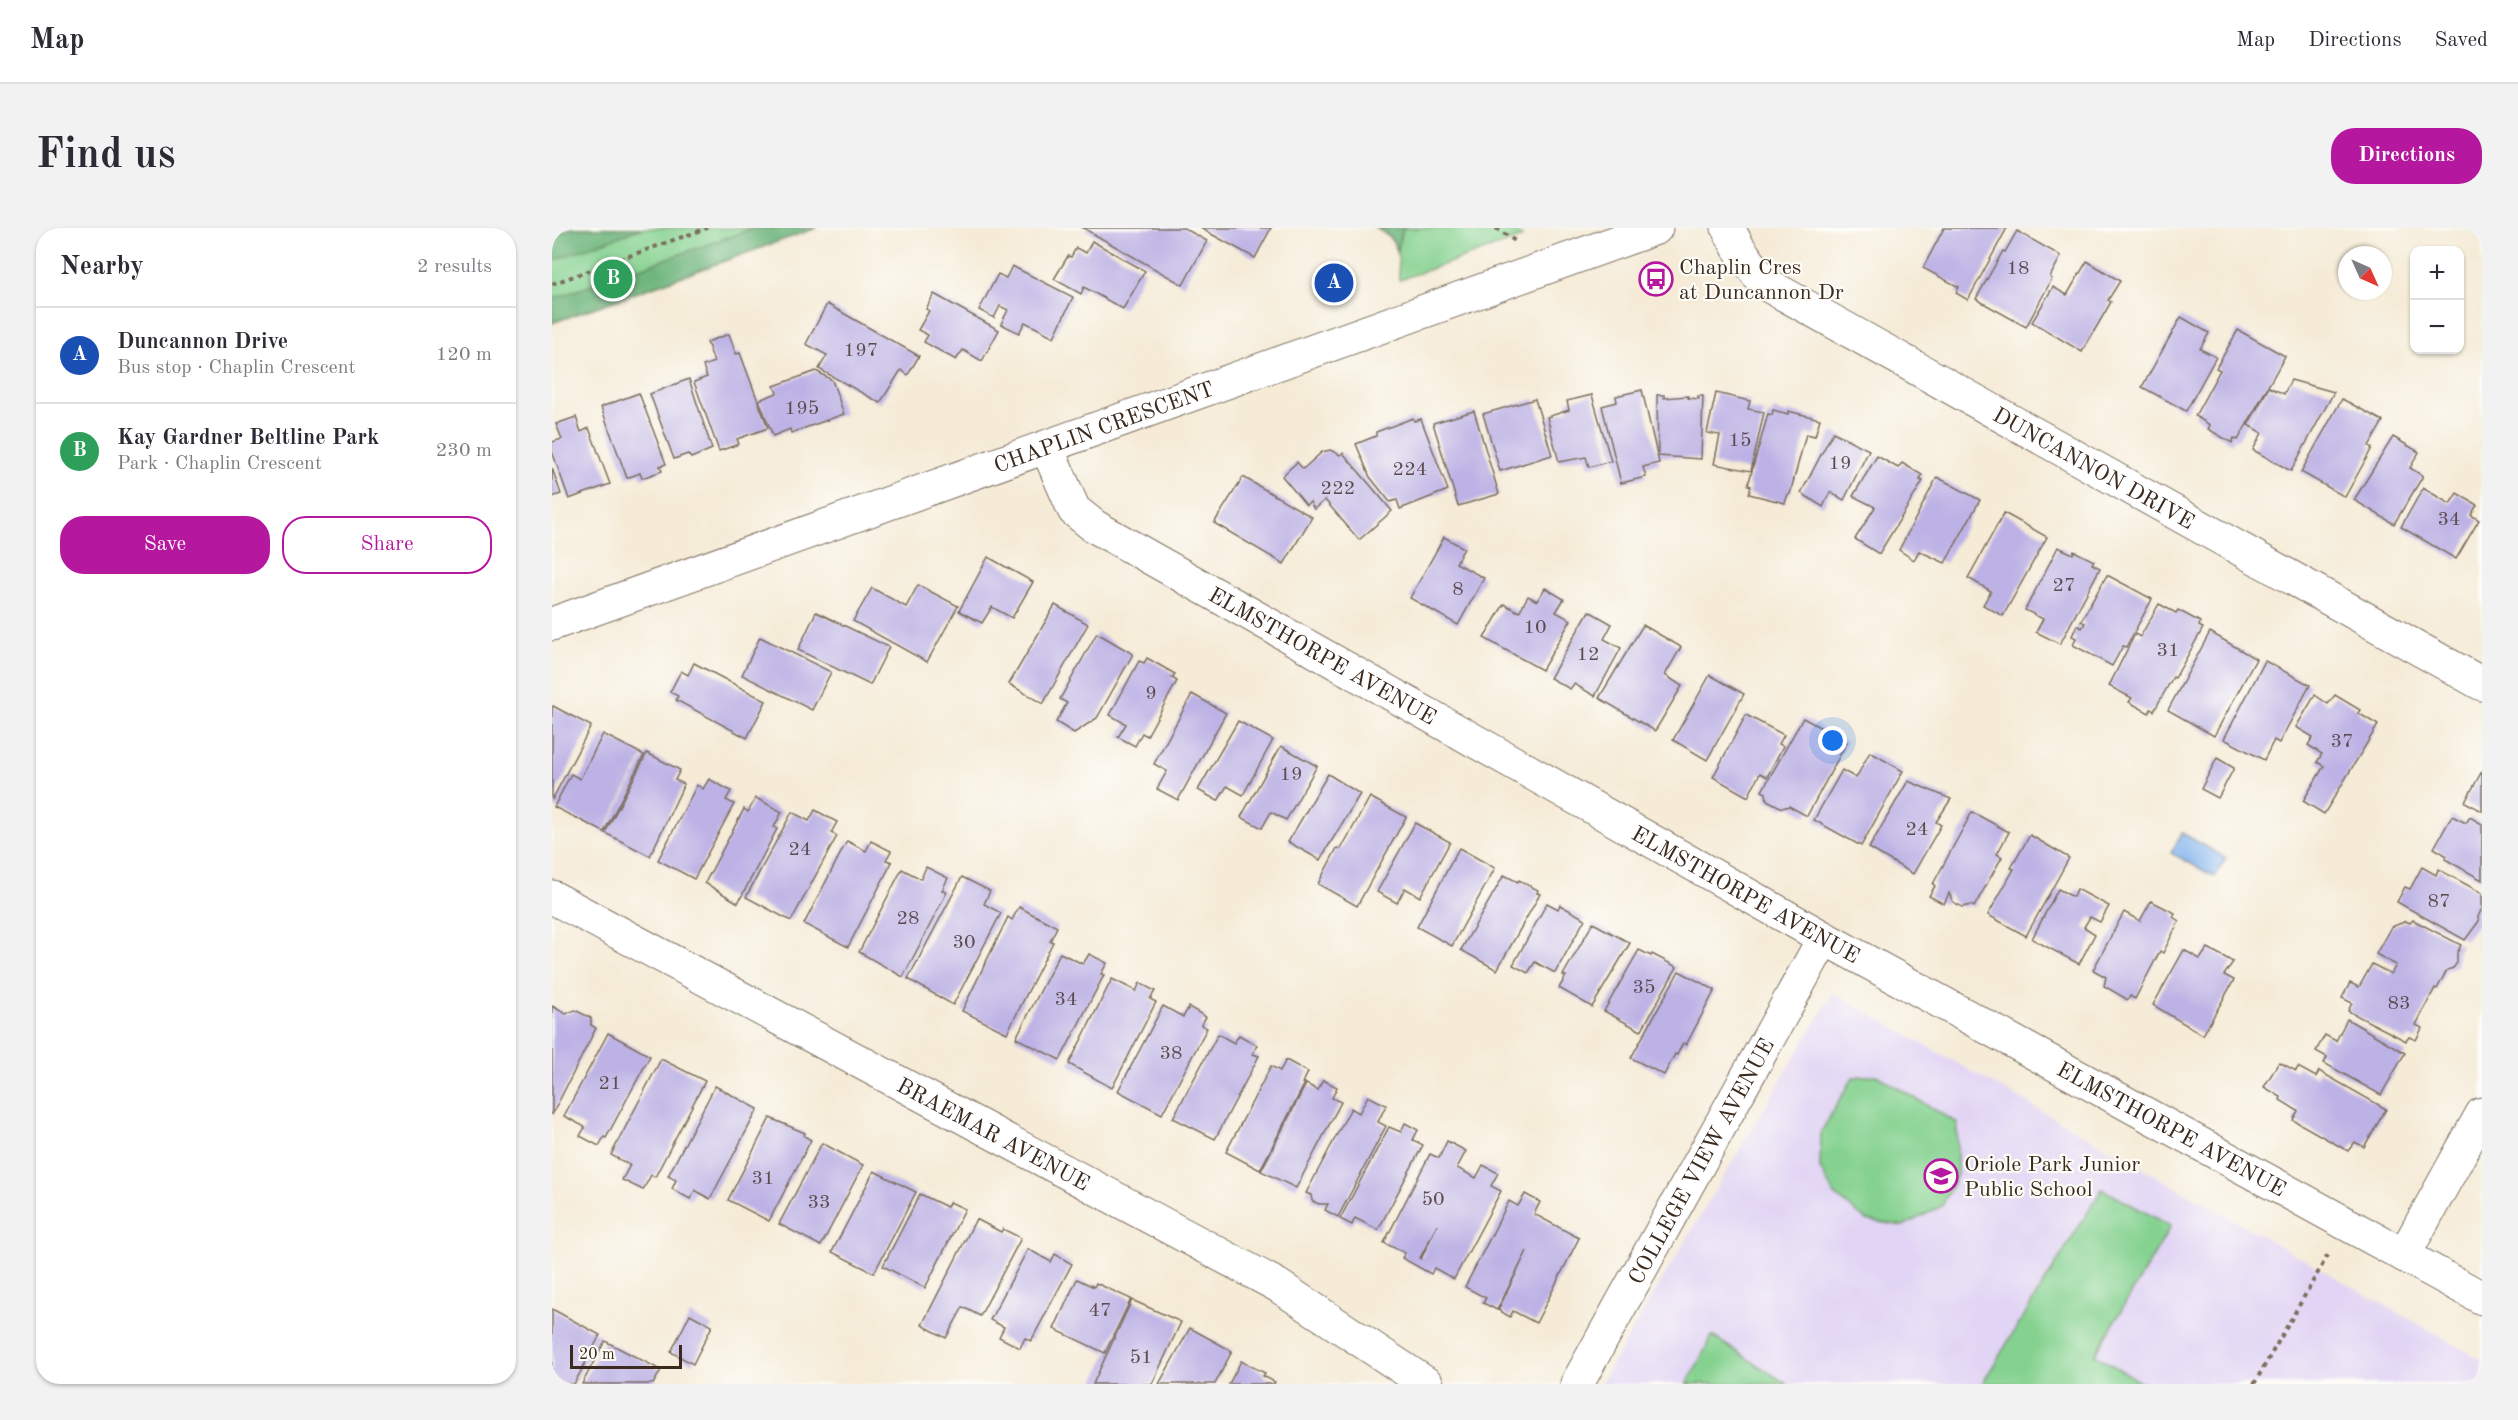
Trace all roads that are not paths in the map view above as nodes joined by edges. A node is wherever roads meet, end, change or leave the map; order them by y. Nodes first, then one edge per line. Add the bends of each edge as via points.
1 (1656, 228) edge
2 (1728, 228) edge
3 (1047, 448) junction
4 (552, 624) edge
5 (2482, 684) edge
6 (552, 897) edge
7 (1824, 938) junction
8 (2482, 1114) edge
9 (2404, 1255) junction
10 (2482, 1298) edge
11 (1426, 1384) edge
12 (1577, 1384) edge

1 - 3 street, CHAPLIN CRESCENT
2 - 5 street, DUNCANNON DRIVE via 1764,283
3 - 4 street, CHAPLIN CRESCENT
3 - 7 street, ELMSTHORPE AVENUE via 1074,510 1094,526
6 - 11 street, BRAEMAR AVENUE via 1277,1285
7 - 9 street, ELMSTHORPE AVENUE
7 - 12 street, COLLEGE VIEW AVENUE
8 - 9 street
9 - 10 street, ELMSTHORPE AVENUE

